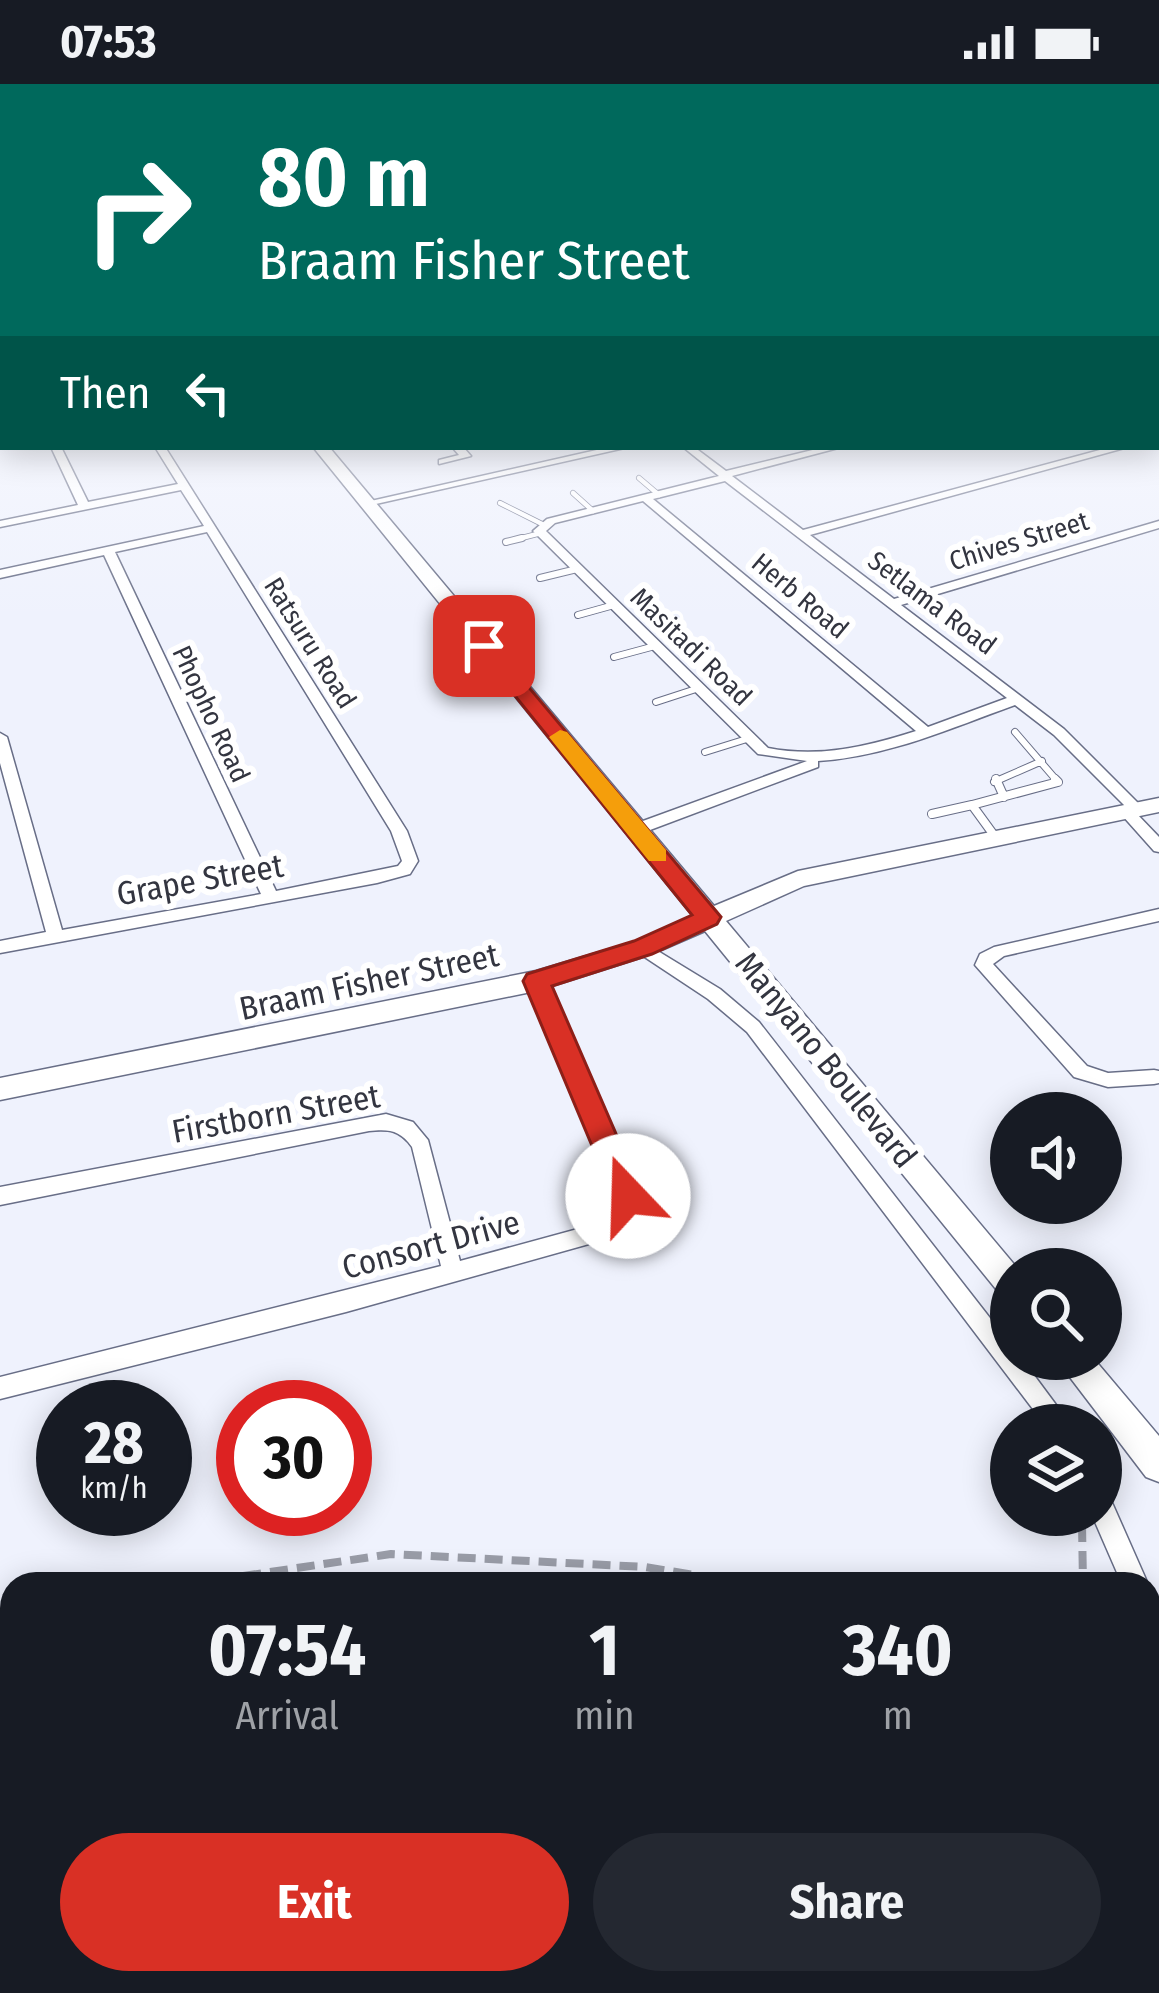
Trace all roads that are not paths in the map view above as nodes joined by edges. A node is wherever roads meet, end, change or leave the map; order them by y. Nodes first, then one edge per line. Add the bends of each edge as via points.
1 (57, 450) edge
2 (162, 450) edge
3 (323, 450) edge
4 (459, 450) edge
5 (610, 450) edge
6 (692, 450) edge
7 (825, 450) edge
8 (1112, 450) edge
9 (443, 462) dead end
10 (725, 476) junction
11 (639, 478) dead end
12 (183, 486) junction
13 (573, 493) dead end
14 (652, 497) junction
15 (367, 503) junction
16 (500, 503) dead end
17 (84, 506) junction
18 (593, 511) junction
19 (0, 524) edge
20 (1159, 524) edge
21 (211, 528) junction
22 (541, 528) junction
23 (801, 533) junction
24 (506, 542) dead end
25 (108, 550) junction
26 (577, 569) junction
27 (0, 574) edge
28 (540, 578) dead end
29 (893, 603) junction
30 (614, 605) junction
31 (578, 615) dead end
32 (656, 646) junction
33 (614, 657) dead end
34 (699, 688) junction
35 (1018, 699) junction
36 (656, 702) dead end
37 (924, 731) junction
38 (1016, 732) dead end
39 (0, 737) edge
40 (749, 738) junction
41 (705, 752) dead end
42 (823, 760) junction
43 (1042, 761) junction
44 (1004, 797) junction
45 (972, 805) junction
46 (1140, 809) edge
47 (932, 814) dead end
48 (637, 829) junction
49 (996, 838) junction
50 (1159, 847) edge
51 (408, 866) joint
52 (271, 898) junction
53 (1159, 915) edge
54 (709, 917) junction
55 (56, 938) junction
56 (0, 946) edge
57 (643, 948) junction
58 (536, 981) junction
59 (1154, 1077) dead end
60 (0, 1089) edge
61 (0, 1196) edge
62 (990, 1258) edge
63 (453, 1274) junction
64 (1089, 1380) edge
65 (0, 1388) edge
66 (1043, 1404) edge
67 (1159, 1464) edge
68 (1114, 1536) edge
69 (1130, 1572) edge

1 - 17 street
2 - 12 street, Ratsuru Road
3 - 15 street, Manyano Boulevard
4 - 9 street via 464,458
5 - 15 street
6 - 10 street, Setlama Road
7 - 10 street
8 - 23 street
10 - 14 street
10 - 23 street, Setlama Road
11 - 14 lane
12 - 17 street
12 - 21 street, Ratsuru Road
13 - 18 lane
14 - 18 street
14 - 37 street, Herb Road
15 - 48 street, Manyano Boulevard
16 - 22 lane
17 - 19 street
18 - 22 street
20 - 29 street, Chives Street
21 - 25 street
21 - 51 street, Ratsuru Road via 399,831
22 - 24 lane
22 - 26 street, Masitadi Road
23 - 29 street, Setlama Road
25 - 27 street
25 - 52 street, Phopho Road
26 - 28 lane
26 - 30 street, Masitadi Road
29 - 35 street, Setlama Road
30 - 31 lane
30 - 32 street, Masitadi Road
32 - 33 lane
32 - 34 street, Masitadi Road
34 - 36 lane
34 - 40 street, Masitadi Road
35 - 37 street, Masitadi Road
35 - 46 street, Setlama Road
37 - 42 street, Masitadi Road
38 - 43 lane
39 - 55 street
40 - 41 lane
40 - 42 street, Masitadi Road via 783,758
42 - 48 street
43 - 44 lane via 992,780
43 - 44 lane via 1058,782
44 - 45 lane
45 - 47 lane
45 - 49 lane
46 - 49 street, Braam Fisher Street
46 - 50 street, Setlama Road
48 - 54 street, Manyano Boulevard
49 - 54 street, Braam Fisher Street via 798,879
51 - 52 street, Grape Street
52 - 55 street, Grape Street
53 - 59 street via 1010,949 984,965 1081,1072 1108,1080
54 - 57 street, Braam Fisher Street
54 - 62 street, Manyano Boulevard
55 - 56 street, Grape Street
57 - 58 street, Braam Fisher Street
57 - 66 street via 753,1027
58 - 60 street, Braam Fisher Street
58 - 63 street, Consort Drive via 625,1180 629,1208 598,1235
61 - 63 street, Firstborn Street via 399,1122 421,1146
63 - 65 street, Consort Drive
64 - 67 street
68 - 69 street

